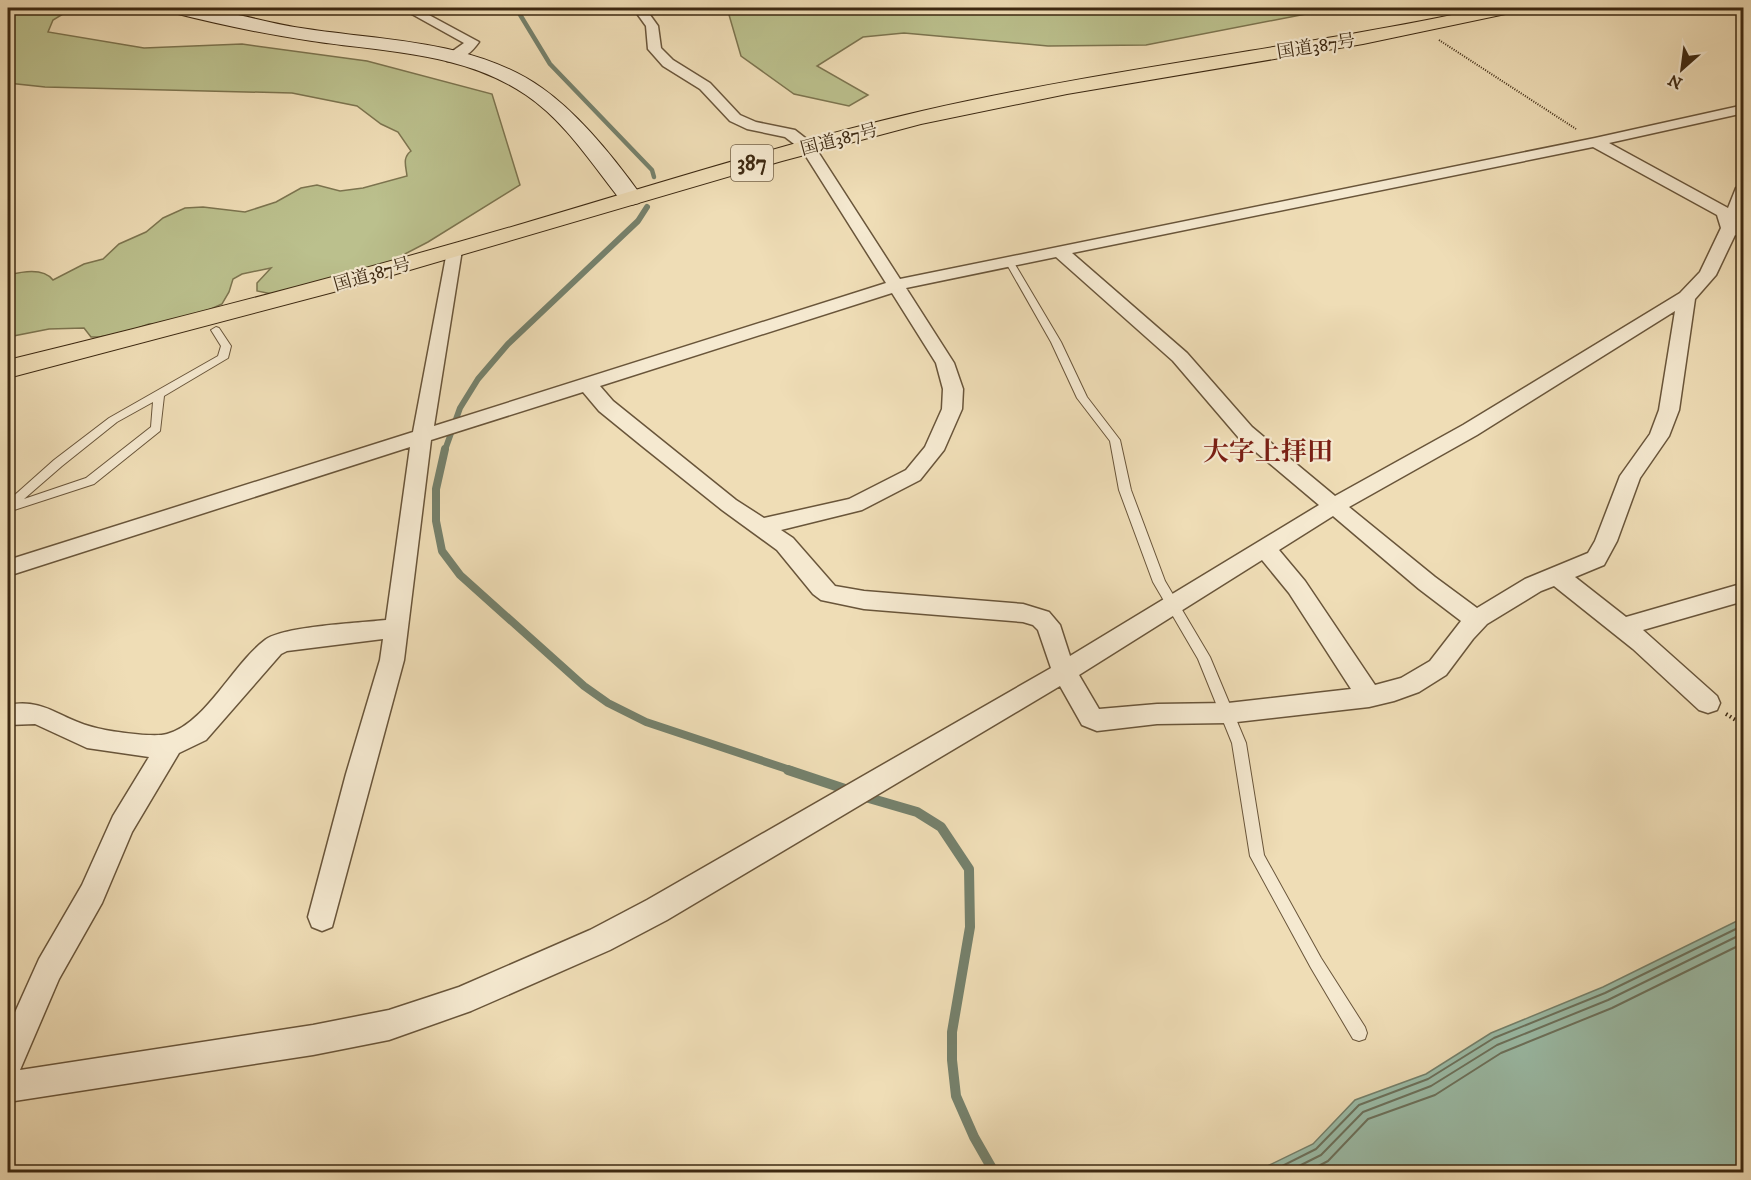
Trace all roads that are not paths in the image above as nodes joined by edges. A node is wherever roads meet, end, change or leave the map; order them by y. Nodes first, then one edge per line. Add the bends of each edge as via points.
1 (176, 8) edge
2 (407, 8) edge
3 (639, 8) edge
4 (1509, 8) edge
5 (452, 57) junction
6 (1743, 110) edge
7 (1595, 142) junction
8 (808, 147) junction
9 (1743, 188) edge
10 (631, 198) junction
11 (1736, 230) edge
12 (454, 250) junction
13 (1059, 251) junction
14 (1009, 261) junction
15 (896, 285) junction
16 (1686, 297) junction
17 (216, 330) dead end
18 (8, 369) edge
19 (587, 384) junction
20 (159, 393) junction
21 (422, 436) junction
22 (8, 507) edge
23 (1332, 507) junction
24 (761, 527) junction
25 (1265, 548) junction
26 (8, 568) edge
27 (1558, 576) junction
28 (1743, 592) edge
29 (1173, 605) junction
30 (1478, 620) junction
31 (1623, 627) junction
32 (397, 628) junction
33 (1064, 672) junction
34 (1369, 697) junction
35 (1708, 703) dead end
36 (1228, 713) junction
37 (8, 715) edge
38 (170, 745) junction
39 (322, 917) dead end
40 (1359, 1033) dead end
41 (8, 1062) edge
42 (8, 1087) edge

1 - 5 street via 274,29
2 - 5 street via 472,42
3 - 8 street via 652,26 655,49 668,63 705,86 735,118 752,126 790,133
4 - 8 highway, 国道387号 / 387 via 1420,28 1005,99
5 - 10 street via 506,76 541,98
6 - 7 street
7 - 11 street via 1719,208
7 - 13 street
8 - 10 highway, 国道387号 / 387
8 - 15 street
9 - 11 street
10 - 12 highway, 国道387号 / 387
11 - 16 street via 1708,275
12 - 18 highway, 国道387号 / 387 via 236,313
12 - 21 street
13 - 14 street
13 - 23 street via 1165,343 1245,432
14 - 15 street
14 - 29 lane via 1056,342 1082,398 1115,440 1131,508 1159,582
15 - 19 street
15 - 24 street via 951,377 952,409 934,450 914,475 855,505
16 - 23 street via 1470,430
16 - 27 street via 1669,410 1659,436 1630,476 1602,550 1586,564
17 - 20 lane via 226,346 223,358
19 - 21 street
19 - 24 street via 623,420
20 - 22 lane via 88,439
20 - 22 lane via 156,428 90,481
21 - 26 street
21 - 32 street
23 - 25 street
23 - 30 street via 1426,584
24 - 33 street via 785,544 821,588 837,597 1023,613 1041,618 1048,624
25 - 29 street
25 - 34 street via 1302,595
27 - 30 street via 1524,590
27 - 31 street
28 - 31 street
29 - 33 street
29 - 36 lane via 1204,657
30 - 34 street via 1438,668 1410,685
31 - 35 street
32 - 38 street via 282,642 273,647 196,732
32 - 39 street via 390,671
33 - 36 street via 1087,714 1097,720
33 - 42 street via 657,910 600,940 461,1001 351,1034
34 - 36 street
36 - 40 lane via 1243,759 1257,856
37 - 38 street via 37,714 87,737 154,747
38 - 41 street via 122,825 92,894 49,969

